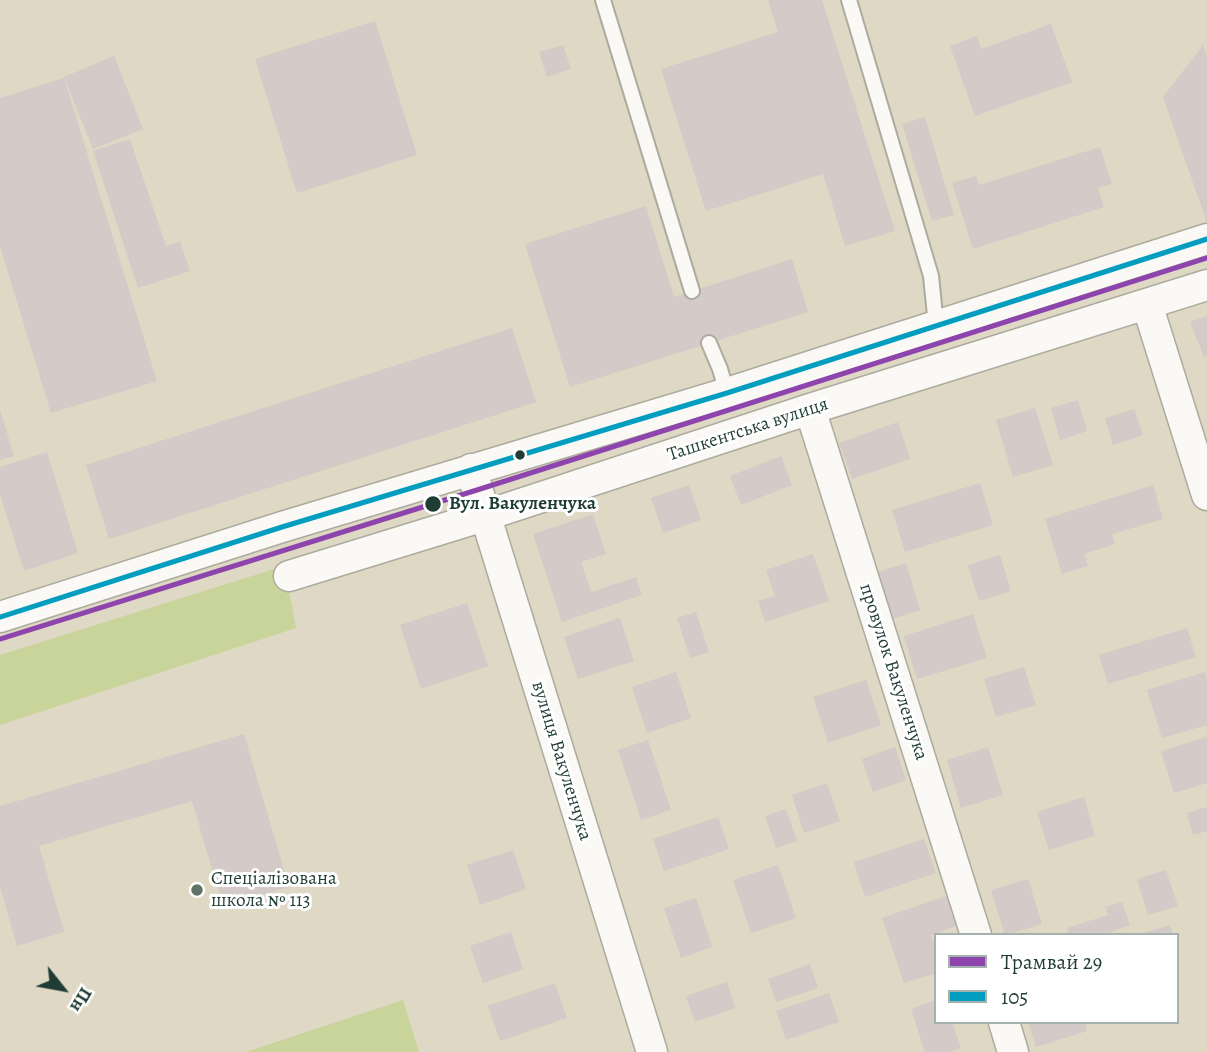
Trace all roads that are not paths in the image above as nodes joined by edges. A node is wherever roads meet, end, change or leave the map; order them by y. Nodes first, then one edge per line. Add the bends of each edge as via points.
1 (603, 0) edge
2 (849, 0) edge
3 (1207, 239) edge
4 (1207, 285) edge
5 (692, 291) dead end
6 (1147, 304) junction
7 (936, 325) junction
8 (709, 343) dead end
9 (727, 393) junction
10 (810, 409) junction
11 (471, 469) junction
12 (1207, 495) edge
13 (484, 516) junction
14 (289, 576) dead end
15 (0, 617) edge
16 (975, 933) edge
17 (1005, 1024) edge
18 (652, 1052) edge
19 (1013, 1052) edge

1 - 5 lane
2 - 7 lane via 931,276
3 - 7 street
4 - 6 street, Ташкентська вулиця
6 - 10 street, Ташкентська вулиця
6 - 12 street
7 - 9 street
8 - 9 lane
9 - 11 street
10 - 13 street, Ташкентська вулиця
10 - 16 street, провулок Вакуленчука
11 - 13 street, вулиця Вакуленчука
11 - 15 street
13 - 14 street, Ташкентська вулиця
13 - 18 street, вулиця Вакуленчука
17 - 19 street

